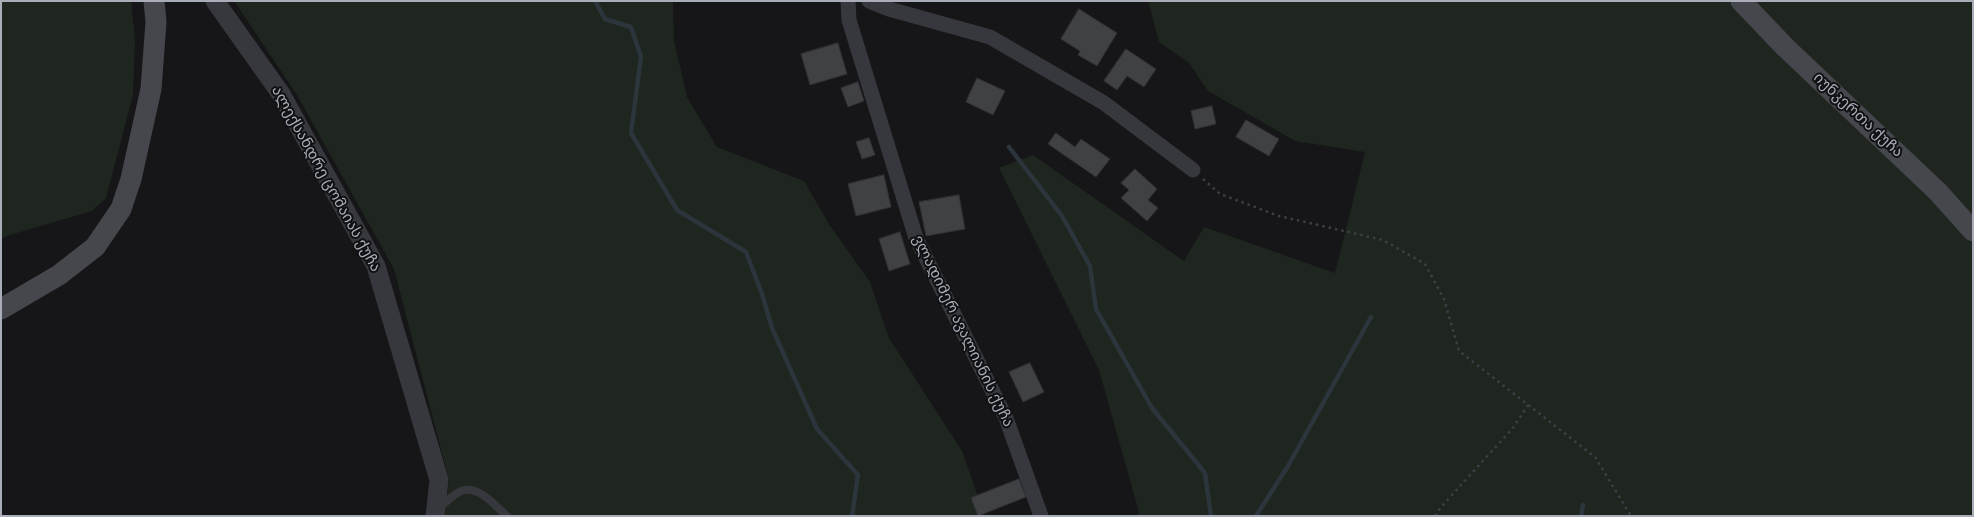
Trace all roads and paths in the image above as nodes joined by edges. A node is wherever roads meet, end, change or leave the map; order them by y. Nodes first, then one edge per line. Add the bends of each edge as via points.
1 (154, 1) edge
2 (215, 1) edge
3 (848, 1) edge
4 (1741, 1) edge
5 (871, 2) edge
6 (1193, 170) joint
7 (1973, 231) edge
8 (1, 309) edge
9 (1528, 405) junction
10 (436, 514) edge
11 (507, 516) edge
12 (1041, 516) edge
13 (1436, 516) edge
14 (1631, 516) edge

1 - 8 main road via 156,22 151,89 122,209 96,247 59,275
2 - 10 street, ალექსანდრე ცომაიას ქუჩა via 281,94 376,266 439,480
3 - 12 street, ვლადიმერ ავალიანის ქუჩა via 849,20 916,238 1006,418
4 - 7 main road, იუნკერთა ქუჩა via 1938,192
5 - 6 street via 990,37 1104,103
6 - 9 path via 1220,194 1279,216 1383,240 1425,264 1444,299 1459,351
9 - 13 path via 1512,429 1440,507
9 - 14 path via 1594,457
10 - 11 lane via 462,490 472,490 484,495

